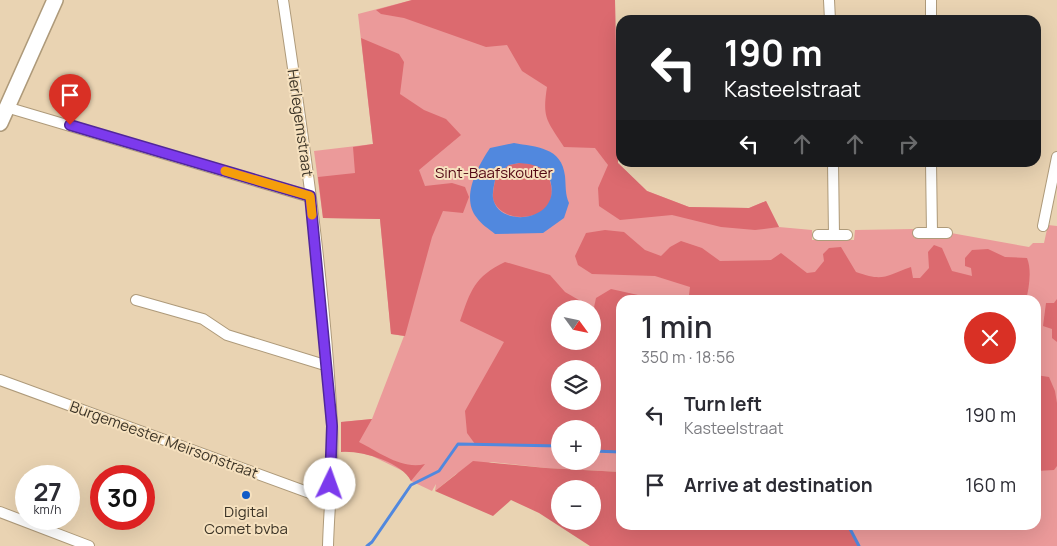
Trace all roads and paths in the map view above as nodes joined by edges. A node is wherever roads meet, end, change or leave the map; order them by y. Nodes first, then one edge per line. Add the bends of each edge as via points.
1 (55, 0) edge
2 (283, 0) edge
3 (829, 0) edge
4 (931, 0) edge
5 (830, 15) edge
6 (931, 15) edge
7 (6, 107) junction
8 (0, 123) edge
9 (1057, 157) edge
10 (833, 167) edge
11 (932, 167) edge
12 (310, 196) junction
13 (1043, 226) dead end
14 (932, 233) junction
15 (947, 233) dead end
16 (918, 234) dead end
17 (818, 235) dead end
18 (834, 235) junction
19 (847, 235) dead end
20 (136, 300) dead end
21 (328, 366) junction
22 (0, 380) edge
23 (329, 500) junction
24 (0, 512) edge
25 (89, 546) edge
26 (328, 546) edge

1 - 7 main road
2 - 12 street, Herlegemstraat
3 - 5 street
4 - 6 street
7 - 8 main road
7 - 12 street
9 - 13 street
10 - 18 street
11 - 14 street
12 - 21 street, Herlegemstraat
14 - 15 street
14 - 16 street
17 - 18 street
18 - 19 street
20 - 21 street via 204,319 227,334
21 - 23 street, Herlegemstraat via 332,435
22 - 23 street, Burgemeester Meirsonstraat
23 - 26 street, Herlegemstraat
24 - 25 street

